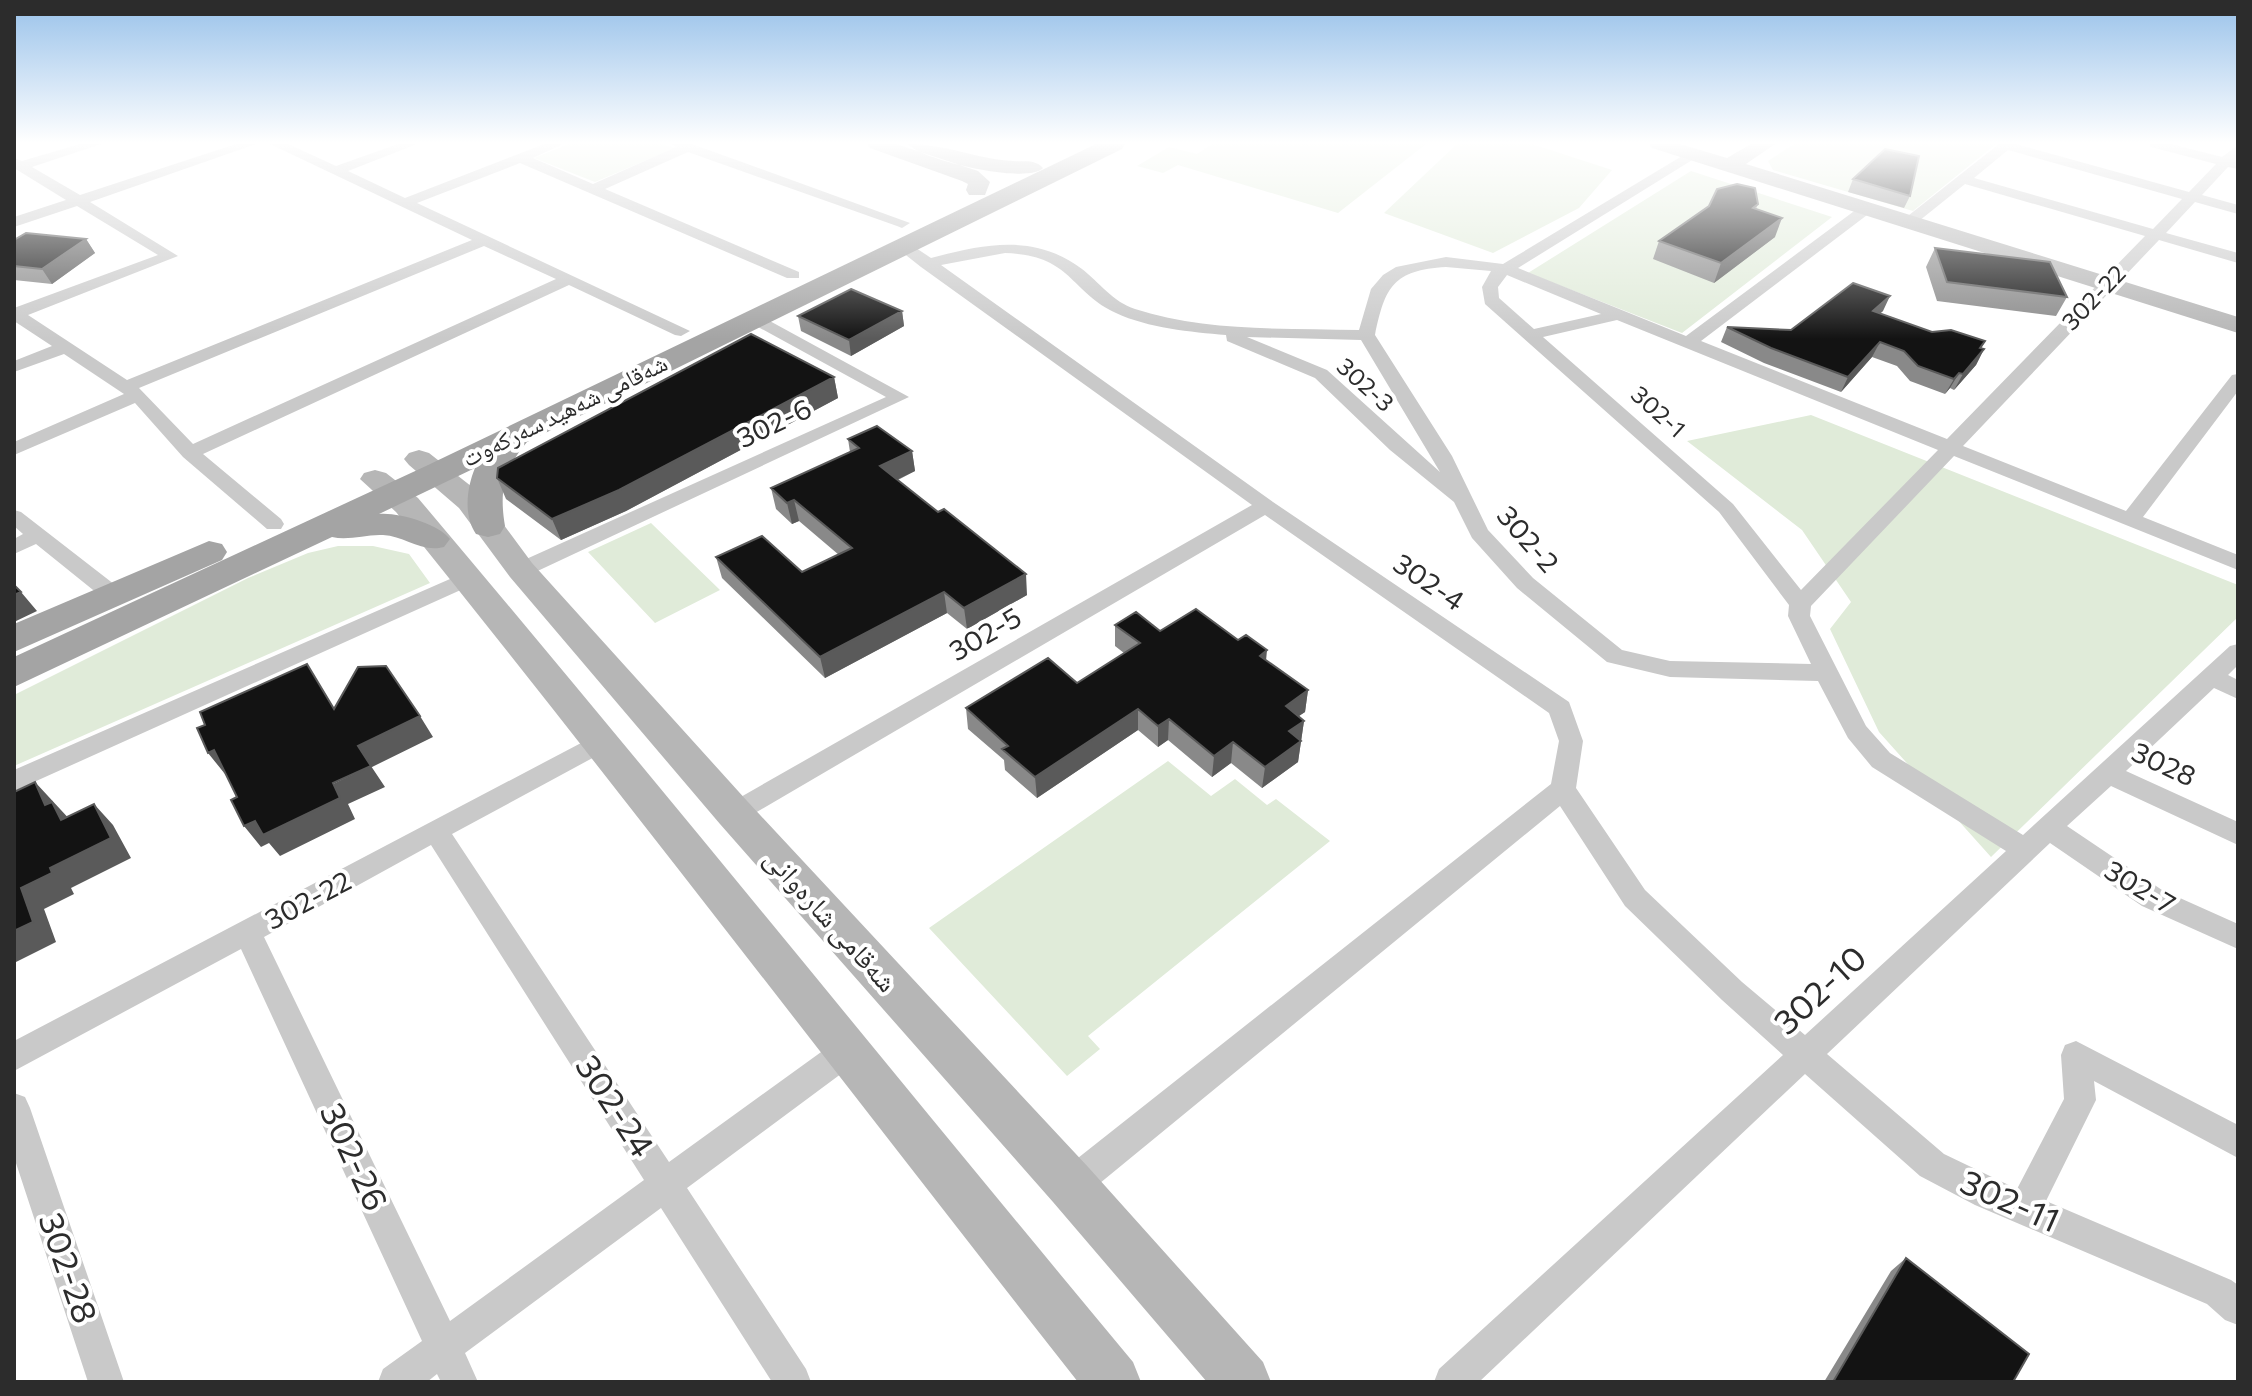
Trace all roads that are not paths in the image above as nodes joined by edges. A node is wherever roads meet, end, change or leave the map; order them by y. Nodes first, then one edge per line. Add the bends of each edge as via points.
1 (51, 209) edge
2 (89, 209) edge
3 (418, 209) edge
4 (640, 209) edge
5 (840, 209) edge
6 (929, 209) edge
7 (961, 209) edge
8 (1602, 209) edge
9 (1866, 209) joint
10 (1925, 209) edge
11 (2068, 209) edge
12 (2180, 209) edge
13 (14, 222) edge
14 (1909, 222) junction
15 (902, 234) junction
16 (2155, 234) junction
17 (485, 240) junction
18 (2238, 258) edge
19 (927, 264) junction
20 (1505, 269) junction
21 (793, 275) junction
22 (570, 279) junction
23 (2108, 284) junction
24 (15, 313) edge
25 (1617, 315) junction
26 (755, 318) junction
27 (2238, 325) edge
28 (1212, 328) junction
29 (681, 331) junction
30 (1533, 334) junction
31 (1366, 335) junction
32 (1686, 344) junction
33 (66, 347) junction
34 (14, 367) edge
35 (2238, 379) edge
36 (132, 391) junction
37 (517, 434) junction
38 (1950, 447) junction
39 (14, 449) edge
40 (190, 453) junction
41 (428, 466) junction
42 (384, 486) junction
43 (1266, 506) junction
44 (1468, 507) junction
45 (14, 516) edge
46 (2130, 520) junction
47 (488, 526) junction
48 (38, 535) junction
49 (275, 536) junction
50 (432, 539) junction
51 (14, 547) edge
52 (2238, 563) edge
53 (521, 570) junction
54 (466, 579) junction
55 (111, 593) junction
56 (1800, 604) junction
57 (14, 639) edge
58 (2238, 652) edge
59 (14, 673) edge
60 (1826, 673) junction
61 (2224, 683) edge
62 (602, 741) junction
63 (2107, 773) junction
64 (14, 781) edge
65 (1563, 789) junction
66 (734, 813) junction
67 (2048, 827) junction
68 (436, 831) junction
69 (2238, 834) edge
70 (2024, 849) junction
71 (247, 932) junction
72 (2238, 937) edge
73 (846, 1052) junction
74 (1807, 1054) junction
75 (14, 1057) edge
76 (14, 1108) edge
77 (2238, 1142) edge
78 (666, 1184) junction
79 (1071, 1185) junction
80 (2025, 1209) junction
81 (2238, 1307) edge
82 (444, 1347) junction
83 (106, 1382) edge
84 (396, 1382) edge
85 (460, 1382) edge
86 (793, 1382) edge
87 (1113, 1382) edge
88 (1243, 1382) edge
89 (1452, 1382) edge

1 - 13 street
2 - 24 street via 170,256
3 - 17 street
4 - 21 street
5 - 15 street, 302-4
6 - 15 main road, شەقامی شەهید سەرکەوت
7 - 15 main road, شەقامی شەهید سەرکەوت
8 - 20 street
9 - 14 main road
9 - 32 street
10 - 14 street
11 - 16 street
12 - 16 street, 302-22
14 - 23 main road
15 - 19 street, 302-4
15 - 21 main road, شەقامی شەهید سەرکەوت
15 - 26 main road, شەقامی شەهید سەرکەوت
16 - 18 street
16 - 23 street, 302-22
17 - 22 street
17 - 36 street
19 - 28 street via 992,248 1026,247 1050,255 1101,298 1128,313
19 - 43 street, 302-4
20 - 25 street
20 - 30 street, 302-1 via 1490,287 1491,300
20 - 31 street via 1466,261 1411,267 1387,279 1371,309
21 - 29 main road, شەقامی شەهید سەرکەوت
22 - 29 street
22 - 40 street
23 - 27 main road
23 - 38 street, 302-22
24 - 33 street
25 - 30 street
25 - 32 street
26 - 37 main road, شەقامی شەهید سەرکەوت
26 - 53 street, 302-6 via 900,397
28 - 31 street
28 - 44 street, 302-3 via 1321,374
29 - 41 main road, شەقامی شەهید سەرکەوت
30 - 56 street, 302-1 via 1726,508
31 - 44 street, 302-2
32 - 38 street
33 - 34 street
33 - 36 street
35 - 46 street
36 - 39 street
36 - 40 street
37 - 41 main road, شەقامی شەهید سەرکەوت
37 - 47 main road via 491,465 484,483
38 - 46 street
38 - 56 street, 302-22
40 - 49 street
41 - 42 main road, شەقامی شەهید سەرکەوت
41 - 47 main road, شەقامی شارەوانی via 470,501
42 - 49 main road, شەقامی شەهید سەرکەوت
42 - 50 main road via 407,505
43 - 65 street, 302-4 via 1560,708 1571,741
43 - 66 street, 302-5
44 - 60 street, 302-2 via 1479,533 1525,583 1615,656 1670,669
45 - 48 street
46 - 52 street
47 - 53 main road, شەقامی شارەوانی
48 - 51 street
48 - 55 street
49 - 50 main road via 370,524 403,527
49 - 55 main road, شەقامی شەهید سەرکەوت
49 - 59 main road, شەقامی شەهید سەرکەوت
50 - 54 main road
53 - 66 main road, شەقامی شارەوانی
54 - 62 main road
54 - 64 street
55 - 57 main road, شەقامی شەهید سەرکەوت
56 - 60 street, 302-1 via 1799,616
58 - 61 street, 302-10
60 - 70 street, 302-1 via 1857,732 1881,760
61 - 63 street, 302-10
62 - 68 street, 302-22
62 - 73 main road
63 - 67 street, 302-10
63 - 69 street, 3028
65 - 74 street via 1635,898
65 - 79 street
66 - 79 main road, شەقامی شارەوانی
67 - 70 street, 302-10
67 - 72 street, 302-7 via 2152,898
68 - 71 street, 302-22
68 - 78 street, 302-24
70 - 74 street, 302-10
71 - 75 street, 302-22
71 - 82 street, 302-26
73 - 78 street
73 - 87 main road
74 - 80 street, 302-11 via 1932,1165
74 - 89 street, 302-10
76 - 83 street, 302-28
77 - 80 street via 2076,1055 2080,1100
78 - 82 street
78 - 86 street, 302-24
79 - 88 main road, شەقامی شارەوانی
80 - 81 street, 302-11 via 2219,1292
82 - 84 street
82 - 85 street, 302-26

